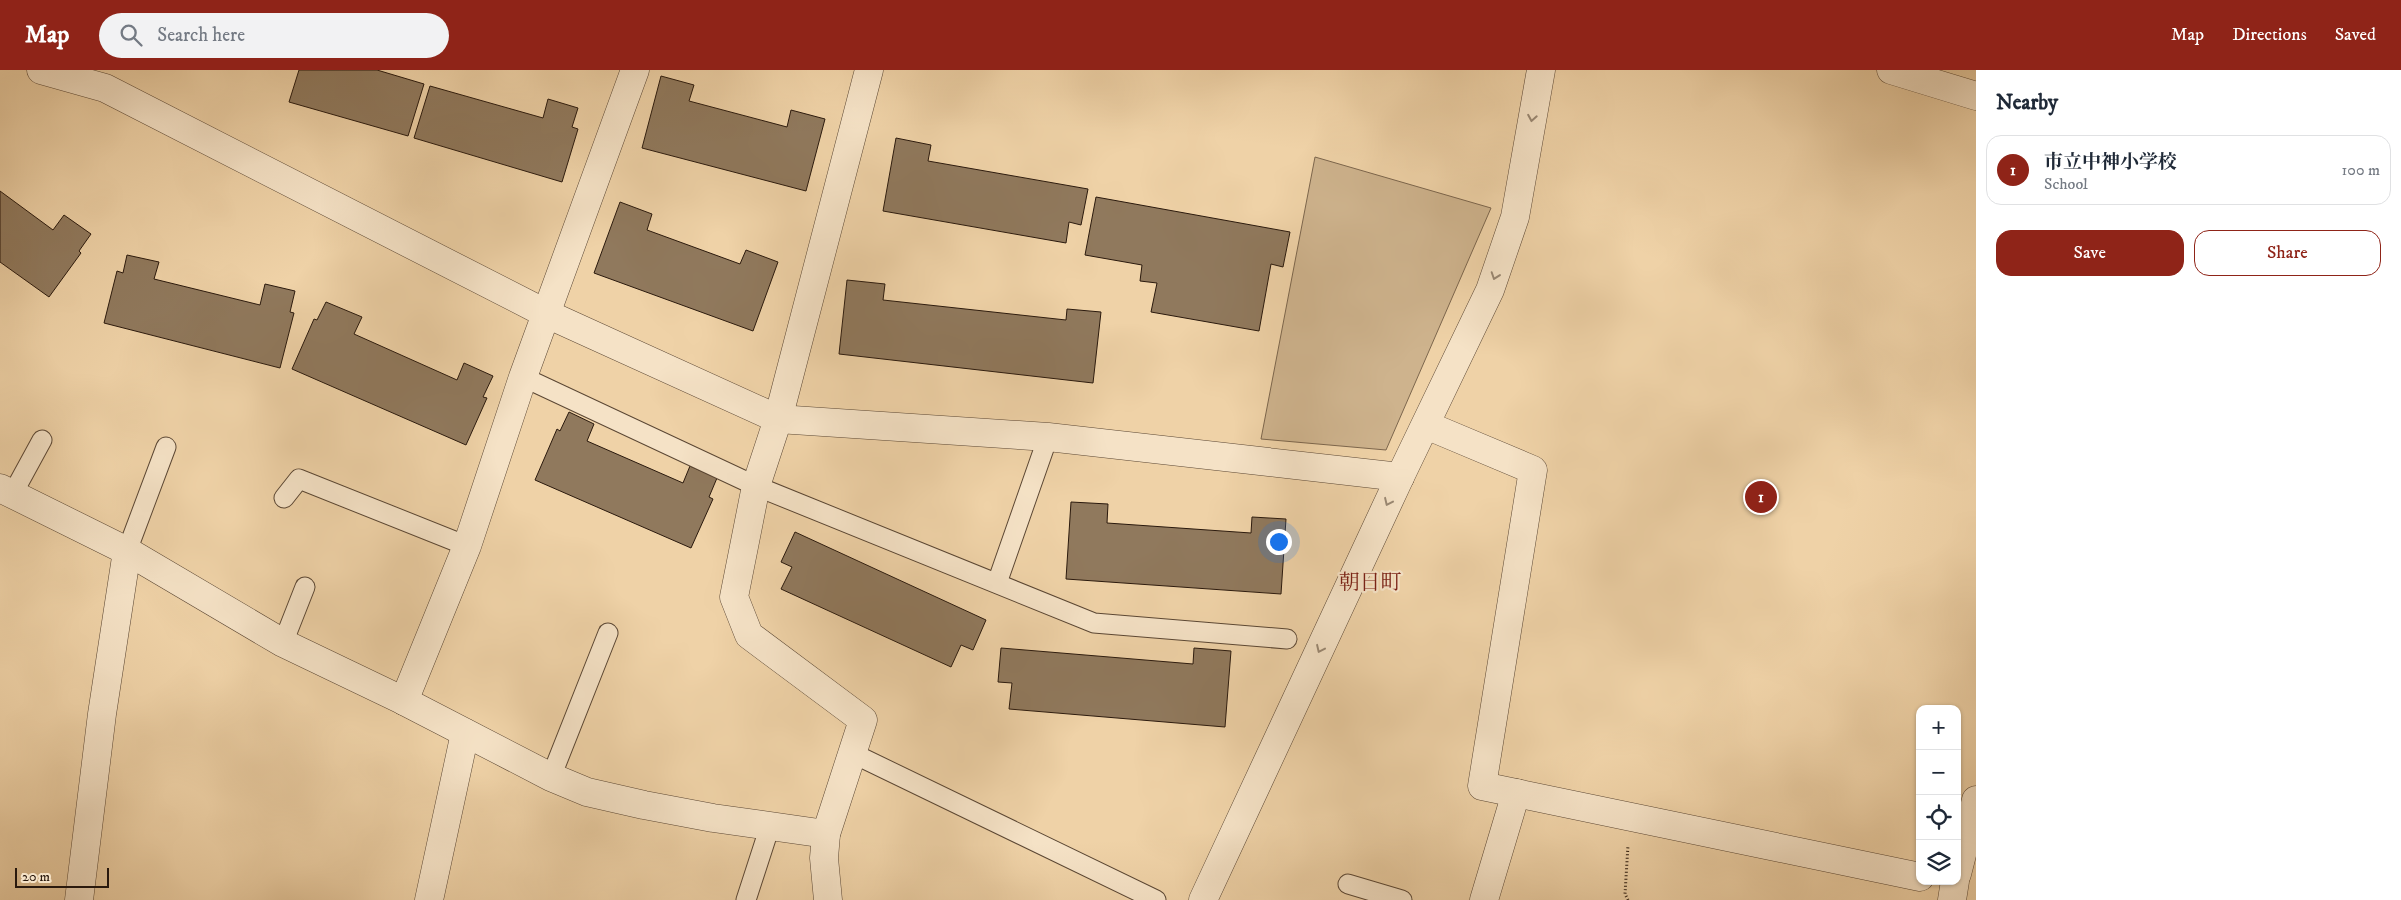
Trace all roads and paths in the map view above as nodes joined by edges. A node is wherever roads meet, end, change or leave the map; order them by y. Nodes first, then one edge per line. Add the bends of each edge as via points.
1 (41, 70) edge
2 (635, 70) edge
3 (870, 70) edge
4 (1541, 70) edge
5 (1891, 70) edge
6 (108, 79) edge
7 (1976, 96) edge
8 (547, 314) junction
9 (523, 377) junction
10 (778, 419) junction
11 (1426, 425) junction
12 (1048, 437) junction
13 (42, 440) dead end
14 (166, 447) dead end
15 (1400, 477) junction
16 (756, 486) junction
17 (6, 491) edge
18 (284, 498) dead end
19 (467, 546) junction
20 (126, 551) junction
21 (997, 583) junction
22 (304, 587) dead end
23 (608, 633) dead end
24 (1287, 639) dead end
25 (283, 643) junction
26 (404, 701) junction
27 (465, 733) junction
28 (852, 753) junction
29 (551, 777) junction
30 (1516, 793) junction
31 (1976, 800) edge
32 (1630, 817) junction
33 (770, 826) junction
34 (826, 834) junction
35 (1961, 852) edge
36 (1916, 876) edge
37 (1348, 884) dead end
38 (79, 900) edge
39 (429, 900) edge
40 (746, 900) edge
41 (828, 900) edge
42 (1156, 900) edge
43 (1203, 900) edge
44 (1402, 900) edge
45 (1484, 900) edge
46 (1628, 900) edge

1 - 6 street
2 - 8 street
3 - 10 street
4 -> 11 street via 1515,217 1490,290
5 - 7 street
6 - 8 street
8 - 9 street
8 - 10 street
9 - 16 lane
9 - 19 street
10 - 12 street
10 - 16 street
11 - 15 street
11 - 30 street via 1533,470 1482,786
12 - 15 street
12 - 21 lane
13 - 17 lane
14 - 20 lane
15 -> 43 street
16 - 21 lane
16 - 28 street via 734,597 749,635 864,720
17 - 20 street
18 - 19 lane via 299,478
19 - 26 street
20 - 25 street
20 - 38 street
21 - 24 lane via 1094,623
22 - 25 lane
23 - 29 lane
25 - 26 street
26 - 27 street
27 - 29 street
27 - 39 street
28 - 34 street
28 - 42 lane
29 - 33 street via 587,792 644,805
30 - 32 street
30 - 45 street
31 - 35 street
32 - 36 street
32 - 46 path via 1625,894
33 - 34 street
33 - 40 lane
34 - 41 street via 824,858
37 - 44 lane

